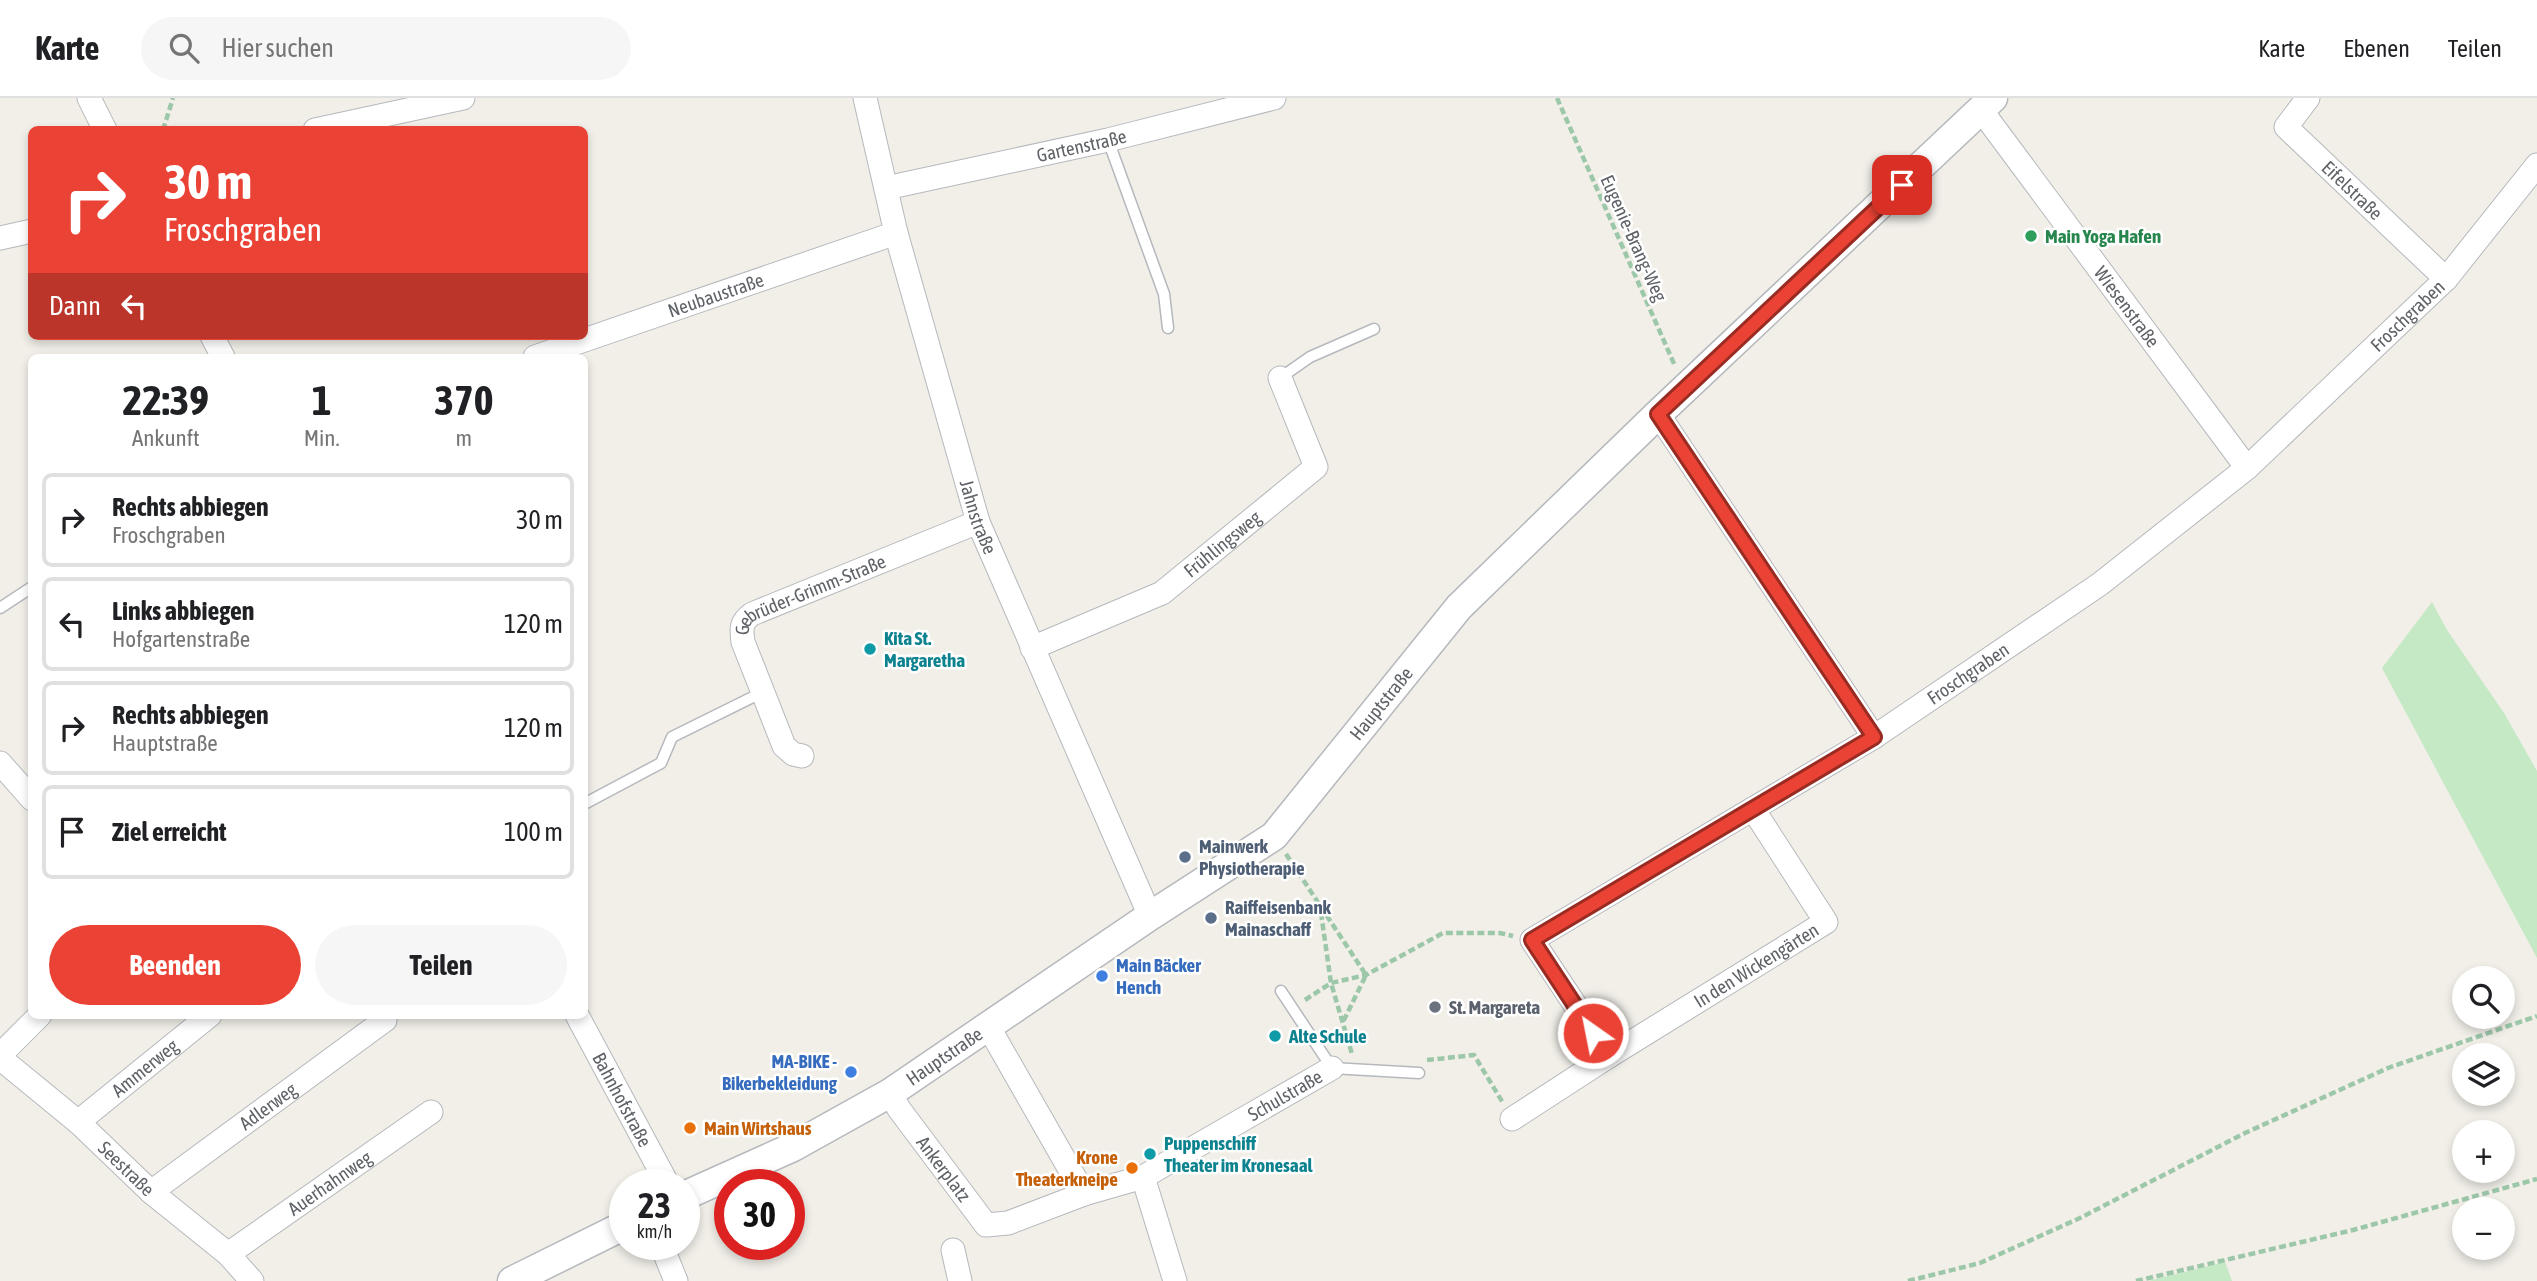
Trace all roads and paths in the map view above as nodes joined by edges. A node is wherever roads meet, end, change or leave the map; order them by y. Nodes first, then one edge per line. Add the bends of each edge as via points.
1 (89, 98) edge
2 (173, 98) edge
3 (463, 98) edge
4 (865, 98) edge
5 (1274, 98) edge
6 (1557, 98) edge
7 (2308, 98) edge
8 (1987, 104) edge
9 (103, 126) edge
10 (164, 126) edge
11 (334, 126) edge
12 (1108, 140) junction
13 (2537, 165) edge
14 (886, 188) junction
15 (28, 232) edge
16 (897, 233) junction
17 (0, 238) edge
18 (2446, 279) junction
19 (1168, 328) dead end
20 (1374, 329) dead end
21 (588, 339) edge
22 (585, 340) edge
23 (544, 354) edge
24 (1280, 378) joint
25 (1685, 388) junction
26 (1658, 414) junction
27 (2247, 468) junction
28 (978, 522) junction
29 (28, 590) edge
30 (0, 608) edge
31 (1032, 648) junction
32 (763, 692) junction
33 (1874, 737) junction
34 (802, 756) dead end
35 (0, 763) edge
36 (28, 794) edge
37 (588, 802) edge
38 (1753, 809) junction
39 (1274, 836) junction
40 (1320, 909) junction
41 (1150, 916) junction
42 (1532, 940) junction
43 (1366, 975) junction
44 (1331, 982) junction
45 (1281, 991) dead end
46 (1293, 1009) junction
47 (2537, 1016) edge
48 (36, 1019) edge
49 (205, 1019) edge
50 (579, 1019) edge
51 (385, 1020) dead end
52 (1343, 1022) junction
53 (988, 1026) junction
54 (1353, 1055) dead end
55 (0, 1056) edge
56 (1609, 1056) junction
57 (1419, 1060) dead end
58 (1332, 1068) junction
59 (1419, 1073) dead end
60 (890, 1093) junction
61 (431, 1112) dead end
62 (1512, 1119) joint
63 (78, 1122) junction
64 (659, 1169) edge
65 (1143, 1177) junction
66 (2537, 1179) edge
67 (700, 1189) edge
68 (151, 1192) junction
69 (1084, 1194) junction
70 (1008, 1223) joint
71 (609, 1235) edge
72 (953, 1250) dead end
73 (228, 1254) junction
74 (667, 1260) edge
75 (546, 1274) edge
76 (252, 1281) edge
77 (512, 1281) edge
78 (676, 1281) edge
79 (960, 1281) edge
80 (1175, 1281) edge
81 (1908, 1281) edge
82 (2136, 1281) edge

1 - 9 street
2 - 10 path
3 - 11 street
4 - 14 street, Jahnstraße
5 - 12 street, Gartenstraße
6 - 25 path, Eugenie-Brang-Weg
7 - 18 street, Eifelstraße via 2286,127
8 - 25 street, Hauptstraße
8 - 27 street, Wiesenstraße
12 - 14 street, Gartenstraße
12 - 19 lane via 1164,294
13 - 18 street, Froschgraben
14 - 16 street, Jahnstraße
15 - 17 street
16 - 21 street, Neubaustraße
16 - 28 street, Jahnstraße
18 - 27 street, Froschgraben
20 - 24 lane via 1310,357
22 - 23 street, Neubaustraße
24 - 31 street, Frühlingsweg via 1316,467 1162,593
25 - 26 street, Hauptstraße
26 - 33 street
26 - 39 street, Hauptstraße via 1459,607
27 - 33 street, Froschgraben via 2100,584
28 - 31 street, Jahnstraße
28 - 32 street, Gebrüder-Grimm-Straße via 752,614 741,627
29 - 30 lane
31 - 41 street, Jahnstraße
32 - 34 street, Gebrüder-Grimm-Straße via 784,746
32 - 37 lane via 673,737 661,763
33 - 38 street, Froschgraben
35 - 36 street
38 - 42 street, Froschgraben
38 - 56 street, In den Wickengärten via 1826,922
39 - 40 path
39 - 41 street, Hauptstraße
40 - 43 path
40 - 44 path
41 - 53 street, Hauptstraße
42 - 43 path via 1500,933 1443,933
42 - 56 street
43 - 44 path
43 - 52 path
44 - 46 path
44 - 52 path
45 - 46 lane
46 - 58 lane
47 - 81 path via 2388,1068 1980,1263
48 - 55 street
49 - 63 street, Ammerweg
50 - 64 street, Bahnhofstraße
51 - 68 street, Adlerweg
52 - 54 path
53 - 60 street, Hauptstraße
53 - 69 street
55 - 63 street, Seestraße
56 - 62 street
57 - 62 path via 1474,1055
58 - 59 lane
58 - 65 street, Schulstraße
60 - 67 street, Hauptstraße via 793,1147
60 - 70 street, Ankerplatz via 986,1225
61 - 73 street, Auerhahnweg
63 - 68 street, Seestraße
65 - 69 street, Schulstraße
65 - 80 street
66 - 82 path via 2353,1230
68 - 73 street, Seestraße
69 - 70 street, Schulstraße
71 - 75 street
72 - 79 street
73 - 76 street, Seestraße
74 - 78 street
75 - 77 street

